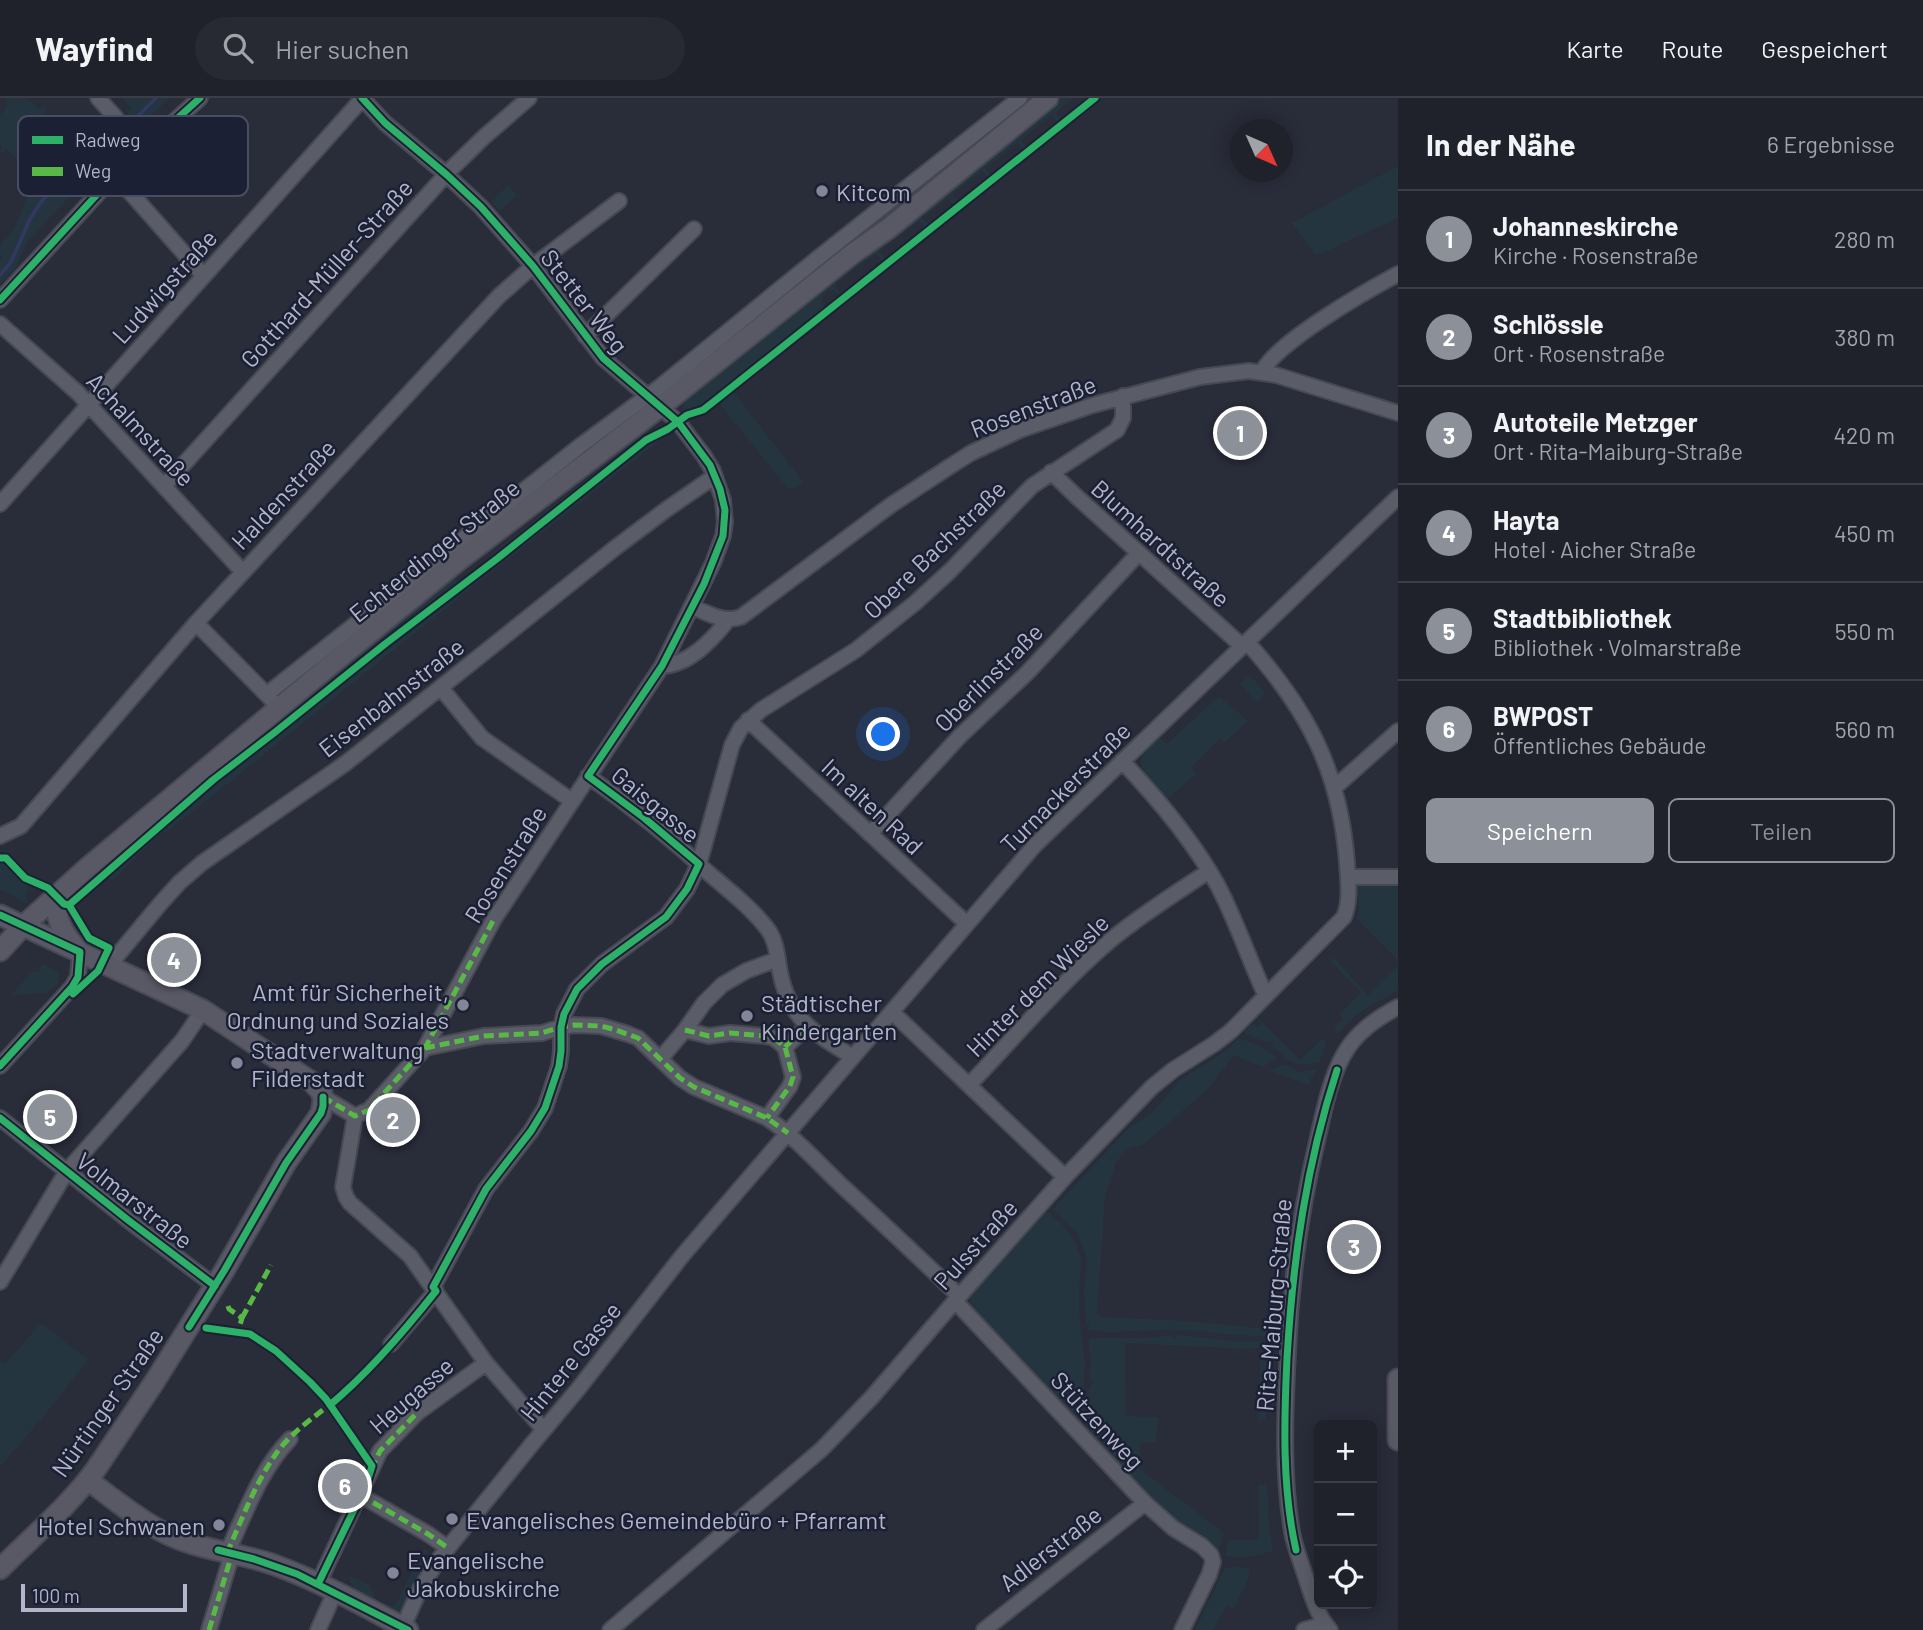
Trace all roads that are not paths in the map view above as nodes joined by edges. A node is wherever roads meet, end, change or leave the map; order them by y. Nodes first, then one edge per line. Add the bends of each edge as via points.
1 (98, 98) edge
2 (200, 98) edge
3 (362, 98) edge
4 (529, 98) edge
5 (1020, 98) edge
6 (1048, 98) edge
7 (114, 116) edge
8 (180, 116) edge
9 (447, 175) junction
10 (97, 196) edge
11 (134, 196) edge
12 (619, 201) dead end
13 (875, 212) junction
14 (888, 228) junction
15 (694, 229) dead end
16 (533, 266) junction
17 (1398, 274) edge
18 (204, 276) junction
19 (0, 300) edge
20 (0, 324) edge
21 (585, 336) junction
22 (1262, 372) junction
23 (1123, 396) junction
24 (654, 402) junction
25 (88, 405) junction
26 (1398, 412) edge
27 (1051, 472) junction
28 (715, 476) junction
29 (163, 486) junction
30 (1398, 497) edge
31 (0, 504) edge
32 (1139, 553) junction
33 (242, 571) junction
34 (693, 607) junction
35 (728, 620) junction
36 (196, 623) junction
37 (1244, 644) junction
38 (662, 666) junction
39 (441, 688) junction
40 (273, 701) junction
41 (748, 720) junction
42 (1398, 731) edge
43 (1122, 761) junction
44 (588, 776) junction
45 (1334, 788) junction
46 (572, 801) junction
47 (870, 834) junction
48 (0, 836) edge
49 (699, 864) junction
50 (1209, 872) junction
51 (1348, 877) junction
52 (1398, 877) edge
53 (56, 896) junction
54 (0, 915) edge
55 (967, 924) junction
56 (23, 926) junction
57 (0, 951) edge
58 (80, 952) junction
59 (778, 959) junction
60 (112, 968) junction
61 (1266, 996) junction
62 (1398, 1007) edge
63 (203, 1010) junction
64 (892, 1012) junction
65 (561, 1027) junction
66 (807, 1027) junction
67 (685, 1030) junction
68 (785, 1047) junction
69 (425, 1048) junction
70 (853, 1057) junction
71 (660, 1058) junction
72 (0, 1066) edge
73 (969, 1085) junction
74 (323, 1097) junction
75 (355, 1116) junction
76 (0, 1118) edge
77 (768, 1118) junction
78 (788, 1133) junction
79 (67, 1171) junction
80 (1065, 1177) junction
81 (0, 1282) edge
82 (215, 1286) junction
83 (435, 1289) junction
84 (957, 1298) junction
85 (391, 1344) dead end
86 (486, 1363) junction
87 (1398, 1379) edge
88 (544, 1430) junction
89 (290, 1439) dead end
90 (1398, 1440) edge
91 (88, 1480) junction
92 (360, 1495) junction
93 (1145, 1503) junction
94 (448, 1548) junction
95 (230, 1553) junction
96 (0, 1569) edge
97 (327, 1588) junction
98 (1328, 1627) edge
99 (405, 1629) edge
100 (209, 1630) edge
101 (318, 1630) edge
102 (610, 1630) edge
103 (984, 1630) edge
104 (1182, 1630) edge
105 (1304, 1630) edge

1 - 7 street
2 - 8 street
3 - 9 street, Stetter Weg
3 - 18 street, Ludwigstraße
4 - 9 street, Gotthard-Müller-Straße
5 - 13 street, Echterdinger Straße
6 - 14 main road, Echterdinger Straße
9 - 16 street, Stetter Weg
9 - 29 street, Gotthard-Müller-Straße
10 - 19 street
11 - 18 street
12 - 16 street, Haldenstraße
13 - 14 street
13 - 24 street, Echterdinger Straße
14 - 24 main road, Echterdinger Straße
15 - 21 street
16 - 21 street, Stetter Weg
16 - 33 street, Haldenstraße via 481,315
17 - 22 street via 1293,341
18 - 25 street, Ludwigstraße
20 - 25 street, Achalmstraße
21 - 24 street, Stetter Weg
22 - 23 street, Rosenstraße via 1218,374
22 - 26 street, Rosenstraße
23 - 27 street, Obere Bachstraße via 1123,418 1117,430
23 - 35 street, Rosenstraße via 1041,421 971,453 913,490 741,617
24 - 28 street, Stetter Weg via 678,422
24 - 40 main road, Echterdinger Straße via 458,561
25 - 29 street, Achalmstraße
25 - 31 street, Ludwigstraße
27 - 32 street, Blumhardtstraße
27 - 41 street, Obere Bachstraße via 892,622
28 - 34 street, Stetter Weg via 724,510 723,536
28 - 39 street, Eisenbahnstraße via 615,548
29 - 33 street, Achalmstraße
30 - 37 street, Turnackerstraße
32 - 37 street, Blumhardtstraße
32 - 47 street, Oberlinstraße
33 - 36 street, Haldenstraße
34 - 35 street
34 - 38 street, Stetter Weg
35 - 38 street, Rosenstraße via 685,660
36 - 40 street
36 - 48 street, Haldenstraße via 21,827
37 - 43 street, Turnackerstraße
37 - 45 street, Blumhardtstraße via 1283,685 1303,715
38 - 44 street, Rosenstraße
39 - 46 street via 482,738
39 - 60 street, Eisenbahnstraße via 327,776 202,863 170,892
40 - 53 main road, Echterdinger Straße
41 - 47 street, Im alten Rad
41 - 49 street, Obere Bachstraße via 732,745
42 - 45 street
43 - 50 street
43 - 55 street, Turnackerstraße via 1035,845
44 - 46 street, Rosenstraße
44 - 49 street, Gaisgasse
45 - 51 street, Pulsstraße
46 - 69 street, Rosenstraße via 494,919
47 - 55 street, Im alten Rad
49 - 59 street, Gaisgasse via 766,927
49 - 65 street, Obere Bachstraße via 666,917 602,964 577,989
50 - 61 street
50 - 73 street, Hinter dem Wiesle via 1111,941
51 - 52 street
51 - 61 street, Pulsstraße via 1344,917
53 - 56 main road, Echterdinger Straße
53 - 58 main road via 61,929
54 - 56 main road
55 - 64 street, Turnackerstraße
56 - 57 main road, Echterdinger Straße
56 - 58 main road
58 - 60 main road
58 - 72 street via 78,977 72,987
59 - 66 street, Gaisgasse via 788,1000
59 - 67 street via 722,985
60 - 63 main road
61 - 80 street, Pulsstraße via 1231,1031 1152,1087
62 - 98 street, Rita-Maiburg-Straße via 1365,1028 1337,1070 1309,1174 1296,1250 1285,1397 1289,1510 1296,1549 1315,1605
63 - 74 main road via 312,1082
63 - 79 street via 182,1041
64 - 70 street, Turnackerstraße
64 - 73 street
65 - 69 street, Stützenweg
65 - 71 street, Stützenweg via 616,1030 638,1038
65 - 83 street, Obere Bachstraße via 559,1066 545,1108 486,1189
66 - 68 street
66 - 70 street
67 - 68 street via 709,1036 765,1036
67 - 71 street
68 - 77 street via 793,1077
69 - 75 street, Rosenstraße via 369,1110
70 - 78 street, Turnackerstraße
71 - 77 street, Stützenweg via 694,1087
73 - 80 street
74 - 75 street
74 - 82 main road, Nürtinger Straße via 321,1113 285,1163
75 - 83 street via 346,1197 410,1256
76 - 79 street, Volmarstraße
77 - 78 street, Stützenweg
78 - 84 street, Stützenweg
78 - 88 street, Hintere Gasse via 682,1256
79 - 81 street
79 - 82 street, Volmarstraße
80 - 84 street, Pulsstraße
82 - 91 main road, Nürtinger Straße
83 - 85 street, Obere Bachstraße
83 - 86 street
84 - 93 street, Stützenweg
84 - 102 street, Pulsstraße via 829,1442
86 - 88 street
86 - 92 street, Heugasse via 398,1431 380,1451
87 - 90 main road
88 - 94 street, Hintere Gasse
89 - 95 street via 254,1493
91 - 95 main road via 164,1533
91 - 96 main road, Nürtinger Straße
92 - 94 street
92 - 97 street, Heugasse
93 - 103 street, Adlerstraße
93 - 104 street, Stützenweg via 1212,1555 1205,1585
94 - 99 street, Hintere Gasse via 420,1589
95 - 97 main road
95 - 100 street
97 - 99 main road
97 - 101 street, Heugasse
98 - 105 street

